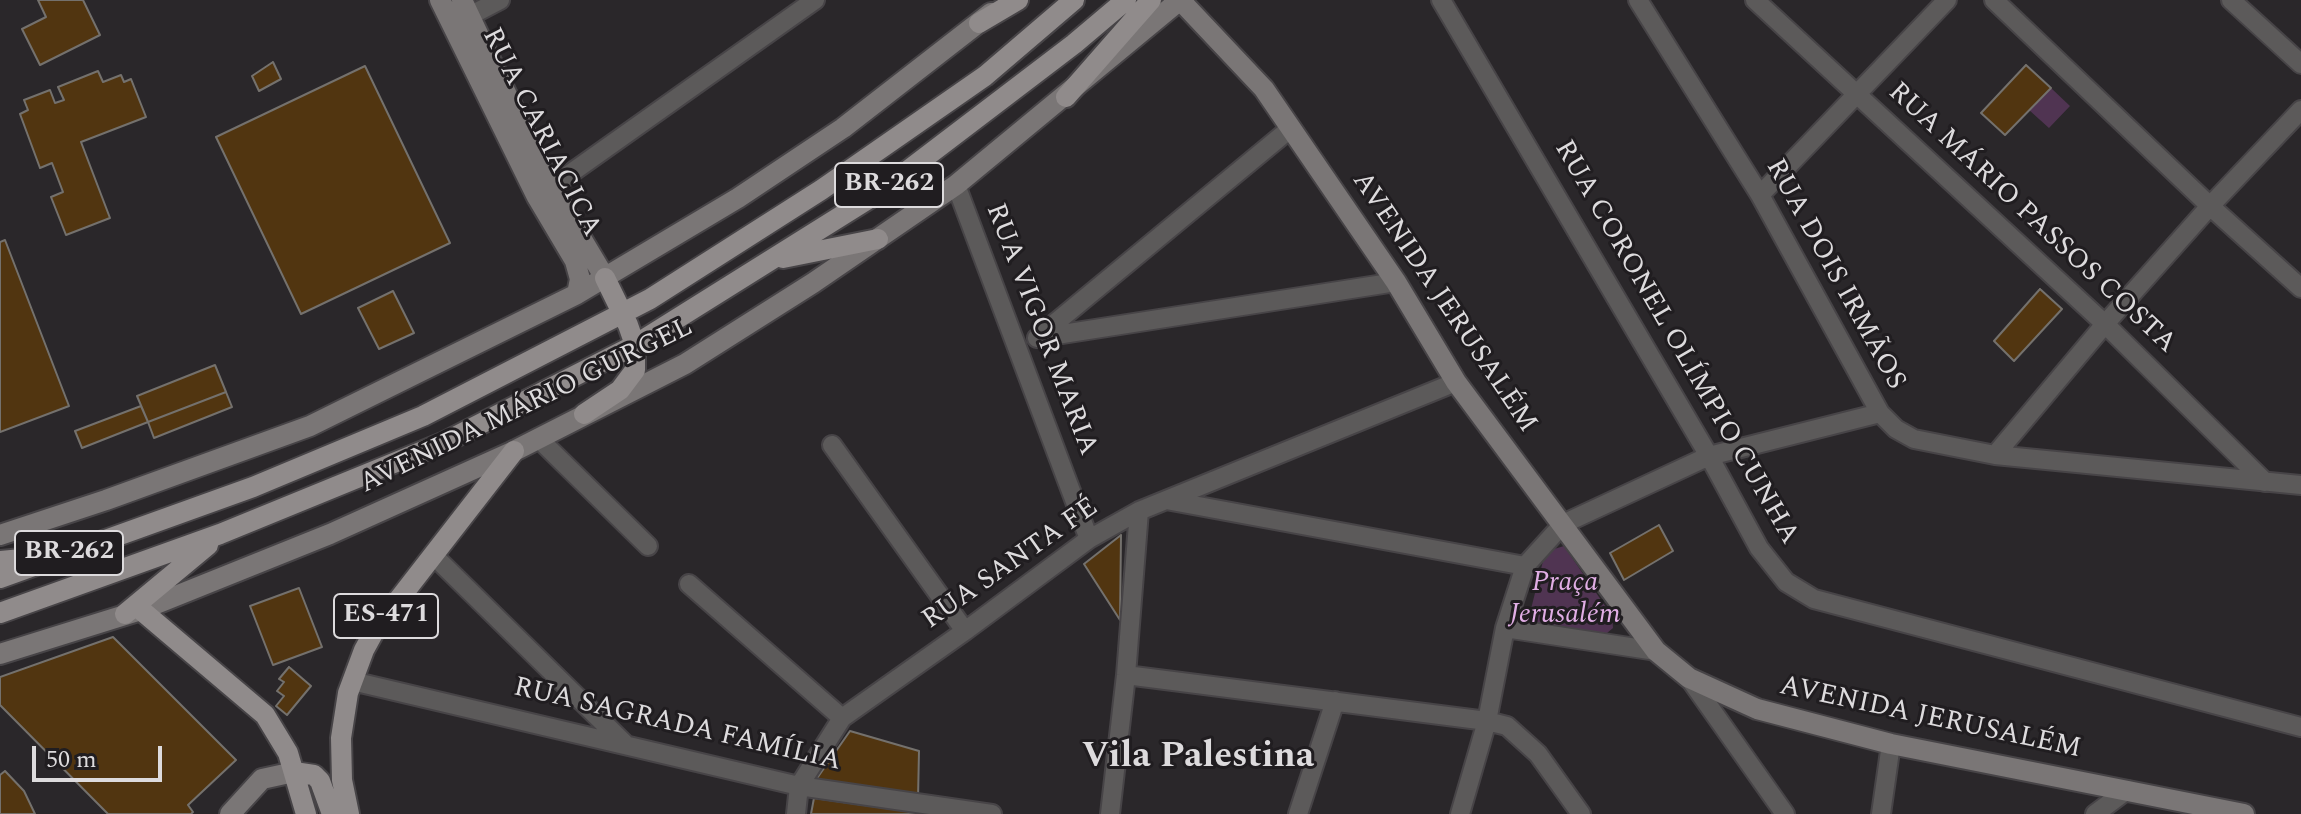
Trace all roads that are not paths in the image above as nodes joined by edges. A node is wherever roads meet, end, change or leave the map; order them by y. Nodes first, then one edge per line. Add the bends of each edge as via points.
1 (440, 0) edge
2 (500, 0) edge
3 (1007, 0) edge
4 (1018, 0) edge
5 (1074, 0) edge
6 (1126, 0) edge
7 (1151, 0) edge
8 (1180, 0) edge
9 (1441, 0) edge
10 (1638, 0) edge
11 (1755, 0) edge
12 (1947, 0) edge
13 (1994, 0) edge
14 (2231, 0) edge
15 (805, 3) edge
16 (462, 14) edge
17 (979, 23) junction
18 (2301, 64) edge
19 (1858, 95) junction
20 (1066, 97) junction
21 (2301, 110) edge
22 (1291, 128) junction
23 (956, 185) junction
24 (544, 192) junction
25 (1760, 195) junction
26 (2210, 206) junction
27 (878, 239) junction
28 (771, 261) junction
29 (605, 278) junction
30 (1396, 282) junction
31 (2301, 288) edge
32 (577, 294) junction
33 (622, 313) junction
34 (2105, 324) junction
35 (1037, 338) junction
36 (635, 345) junction
37 (1018, 351) junction
38 (1456, 382) junction
39 (1880, 413) junction
40 (584, 414) junction
41 (538, 438) junction
42 (832, 445) dead end
43 (514, 451) junction
44 (1995, 455) junction
45 (1709, 456) junction
46 (2265, 482) junction
47 (2301, 485) edge
48 (1166, 500) junction
49 (1139, 511) junction
50 (1563, 524) junction
51 (220, 534) junction
52 (0, 535) edge
53 (1089, 539) junction
54 (648, 546) dead end
55 (64, 554) junction
56 (433, 555) junction
57 (0, 561) edge
58 (1525, 566) junction
59 (0, 578) edge
60 (689, 584) dead end
61 (133, 612) junction
62 (0, 613) edge
63 (1505, 628) junction
64 (965, 631) junction
65 (1656, 651) junction
66 (0, 654) edge
67 (1126, 675) junction
68 (1689, 678) junction
69 (352, 681) junction
70 (1335, 701) junction
71 (842, 718) junction
72 (1487, 721) junction
73 (2301, 727) edge
74 (1891, 744) junction
75 (626, 745) junction
76 (294, 772) junction
77 (799, 786) junction
78 (2127, 790) junction
79 (230, 814) edge
80 (306, 814) edge
81 (332, 814) edge
82 (349, 814) edge
83 (796, 814) edge
84 (992, 814) edge
85 (1110, 814) edge
86 (1298, 814) edge
87 (1460, 814) edge
88 (1581, 814) edge
89 (1785, 814) edge
90 (1881, 814) edge
91 (2095, 814) edge
92 (2244, 814) edge

1 - 16 main road, RUA CARIACICA
2 - 16 street
3 - 17 main road, BR-262
4 - 17 main road
5 - 33 main road, AVENIDA MÁRIO GURGEL / BR-262 via 985,76 821,190
6 - 28 main road, AVENIDA MÁRIO GURGEL / BR-262 via 881,191
7 - 20 main road
8 - 20 main road, AVENIDA MÁRIO GURGEL / BR-262
8 - 22 main road, AVENIDA JERUSALÉM via 1264,89
9 - 45 street, RUA CORONEL OLÍMPIO CUNHA
10 - 25 street, RUA DOIS IRMÃOS
11 - 19 street, RUA MÁRIO PASSOS COSTA
12 - 19 street
13 - 26 street
14 - 18 street
15 - 24 street
16 - 24 main road, RUA CARIACICA
17 - 29 main road, BR-262 via 843,128
19 - 25 street
19 - 34 street, RUA MÁRIO PASSOS COSTA
20 - 23 main road, AVENIDA MÁRIO GURGEL / BR-262
21 - 26 street
22 - 30 main road, AVENIDA JERUSALÉM
22 - 35 street
23 - 27 main road, AVENIDA MÁRIO GURGEL / BR-262
23 - 37 street, RUA VIGOR MARIA
24 - 29 main road, RUA CARIACICA
24 - 32 main road, RUA CARIACICA via 575,261
25 - 39 street, RUA DOIS IRMÃOS
26 - 31 street
26 - 34 street
27 - 28 main road
27 - 40 main road, AVENIDA MÁRIO GURGEL / BR-262 via 685,364
28 - 36 main road, AVENIDA MÁRIO GURGEL / BR-262
29 - 32 main road, BR-262
29 - 33 main road
30 - 35 street
30 - 38 main road, AVENIDA JERUSALÉM
32 - 52 main road, BR-262 via 310,426
33 - 36 main road
33 - 55 main road, AVENIDA MÁRIO GURGEL / BR-262 via 423,416 253,487
34 - 44 street
34 - 46 street, RUA MÁRIO PASSOS COSTA
35 - 37 street
36 - 40 main road via 635,370 628,380
36 - 51 main road, AVENIDA MÁRIO GURGEL / BR-262 via 445,442
37 - 53 street, RUA VIGOR MARIA
38 - 48 street, RUA SANTA FÉ
38 - 50 main road, AVENIDA JERUSALÉM
39 - 44 street, RUA DOIS IRMÃOS via 1914,439
39 - 45 street
40 - 41 main road, AVENIDA MÁRIO GURGEL / BR-262
41 - 43 main road, AVENIDA MÁRIO GURGEL / BR-262
41 - 54 street
42 - 64 street
43 - 56 main road, ES-471
43 - 61 main road, AVENIDA MÁRIO GURGEL / BR-262 via 330,534
44 - 46 street, RUA DOIS IRMÃOS
45 - 50 street
45 - 73 street, RUA CORONEL OLÍMPIO CUNHA via 1759,548 1786,582 1814,599
46 - 47 street, RUA DOIS IRMÃOS
48 - 49 street, RUA SANTA FÉ
48 - 58 street
49 - 53 street, RUA SANTA FÉ
49 - 67 street
50 - 58 street
50 - 65 main road, AVENIDA JERUSALÉM
51 - 61 main road
51 - 62 main road, AVENIDA MÁRIO GURGEL / BR-262
53 - 64 street, RUA SANTA FÉ
55 - 57 main road
55 - 59 main road, AVENIDA MÁRIO GURGEL / BR-262
56 - 69 main road, ES-471 via 375,630
56 - 75 street
58 - 63 street
60 - 71 street
61 - 66 main road, AVENIDA MÁRIO GURGEL / BR-262
61 - 76 main road via 265,715
63 - 65 street
63 - 72 street
64 - 71 street, RUA SANTA FÉ
65 - 68 main road, AVENIDA JERUSALÉM
67 - 70 street
67 - 85 street
68 - 74 main road, AVENIDA JERUSALÉM via 1757,709
68 - 89 street
69 - 75 street, RUA SAGRADA FAMÍLIA
69 - 82 main road, ES-471 via 340,759
70 - 72 street
70 - 86 street
71 - 77 street, RUA SANTA FÉ
72 - 87 street
72 - 88 street via 1507,726 1538,754
74 - 78 main road, AVENIDA JERUSALÉM
74 - 90 street
75 - 77 street, RUA SAGRADA FAMÍLIA
76 - 79 main road via 262,779
76 - 80 main road
76 - 81 main road via 320,781
77 - 83 street, RUA SANTA FÉ
77 - 84 street, RUA SAGRADA FAMÍLIA
78 - 91 street
78 - 92 main road, AVENIDA JERUSALÉM

